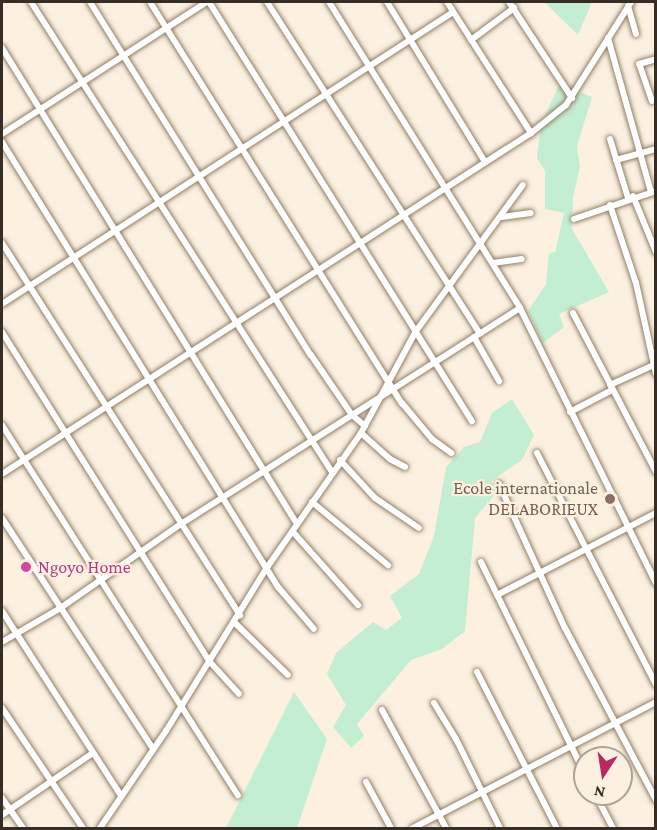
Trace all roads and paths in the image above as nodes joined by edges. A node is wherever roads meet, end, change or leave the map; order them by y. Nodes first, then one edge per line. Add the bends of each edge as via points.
1 (31, 2) edge
2 (90, 2) edge
3 (150, 2) edge
4 (208, 2) edge
5 (267, 2) edge
6 (329, 2) edge
7 (387, 2) edge
8 (447, 2) edge
9 (630, 4) edge
10 (512, 5) edge
11 (453, 12) junction
12 (167, 28) junction
13 (636, 34) dead end
14 (608, 38) junction
15 (412, 40) junction
16 (471, 40) junction
17 (2, 48) edge
18 (123, 56) junction
19 (656, 59) edge
20 (368, 67) junction
21 (81, 83) junction
22 (325, 94) junction
23 (572, 98) junction
24 (652, 101) dead end
25 (37, 111) junction
26 (284, 121) junction
27 (531, 133) junction
28 (2, 134) edge
29 (610, 140) dead end
30 (2, 142) edge
31 (243, 148) junction
32 (656, 149) edge
33 (641, 153) junction
34 (484, 160) junction
35 (616, 160) junction
36 (200, 176) junction
37 (523, 185) dead end
38 (443, 186) junction
39 (653, 191) edge
40 (630, 197) junction
41 (157, 202) junction
42 (610, 205) junction
43 (401, 213) junction
44 (531, 213) dead end
45 (502, 217) junction
46 (574, 219) dead end
47 (117, 228) junction
48 (480, 241) junction
49 (359, 242) junction
50 (2, 243) edge
51 (656, 252) edge
52 (72, 257) junction
53 (522, 259) dead end
54 (493, 263) junction
55 (318, 269) junction
56 (31, 285) junction
57 (448, 285) junction
58 (277, 296) junction
59 (2, 304) edge
60 (520, 308) junction
61 (573, 313) dead end
62 (236, 323) junction
63 (416, 331) junction
64 (2, 332) edge
65 (477, 335) junction
66 (193, 351) junction
67 (435, 362) junction
68 (655, 364) edge
69 (656, 374) edge
70 (390, 379) junction
71 (147, 381) junction
72 (499, 381) dead end
73 (611, 387) junction
74 (396, 390) junction
75 (377, 401) junction
76 (108, 406) junction
77 (570, 412) junction
78 (352, 415) junction
79 (472, 421) dead end
80 (2, 425) edge
81 (365, 426) junction
82 (361, 433) junction
83 (63, 434) junction
84 (314, 442) junction
85 (451, 453) dead end
86 (537, 453) dead end
87 (24, 460) junction
88 (340, 460) junction
89 (405, 467) dead end
90 (267, 471) junction
91 (332, 472) junction
92 (656, 472) edge
93 (2, 474) edge
94 (499, 484) dead end
95 (225, 497) junction
96 (312, 502) junction
97 (656, 513) edge
98 (2, 518) edge
99 (181, 524) junction
100 (297, 524) junction
101 (629, 527) junction
102 (419, 528) dead end
103 (293, 532) junction
104 (584, 549) junction
105 (141, 551) junction
106 (481, 562) dead end
107 (388, 565) dead end
108 (268, 566) junction
109 (538, 571) junction
110 (653, 574) edge
111 (98, 581) junction
112 (656, 583) edge
113 (497, 595) junction
114 (358, 605) dead end
115 (59, 609) junction
116 (2, 611) edge
117 (240, 615) junction
118 (235, 623) junction
119 (314, 629) dead end
120 (15, 633) junction
121 (2, 642) edge
122 (210, 662) junction
123 (477, 672) dead end
124 (288, 675) dead end
125 (656, 686) edge
126 (239, 694) dead end
127 (656, 702) edge
128 (434, 703) dead end
129 (182, 705) junction
130 (2, 708) edge
131 (382, 710) dead end
132 (615, 723) junction
133 (571, 745) junction
134 (153, 749) junction
135 (573, 749) edge
136 (93, 753) junction
137 (526, 768) junction
138 (50, 781) junction
139 (366, 782) dead end
140 (482, 791) junction
141 (238, 795) dead end
142 (121, 796) junction
143 (2, 798) edge
144 (656, 800) edge
145 (601, 806) edge
146 (10, 810) junction
147 (438, 813) junction
148 (2, 815) edge
149 (23, 828) edge
150 (82, 828) edge
151 (100, 828) edge
152 (391, 828) edge
153 (413, 828) edge
154 (446, 828) edge
155 (500, 828) edge
156 (557, 828) edge
157 (613, 828) edge

1 - 21 street
2 - 18 street
3 - 12 street
4 - 12 street
4 - 26 street
5 - 22 street
6 - 20 street
7 - 15 street
8 - 11 street
9 - 13 street
9 - 14 street
10 - 16 street
10 - 23 street
11 - 15 street
11 - 16 street
12 - 18 street
12 - 31 street
14 - 23 street
14 - 33 street
15 - 20 street
15 - 34 street
16 - 27 street
17 - 25 street
18 - 21 street
18 - 36 street
19 - 24 street via 639,64
20 - 22 street
20 - 38 street
21 - 25 street
21 - 41 street
22 - 26 street
22 - 43 street
23 - 27 street
25 - 28 street
25 - 47 street
26 - 31 street
26 - 49 street
27 - 34 street
29 - 35 street
30 - 52 street
31 - 36 street
31 - 55 street
32 - 33 street
33 - 35 street
33 - 39 street
34 - 38 street
35 - 40 street
36 - 41 street
36 - 58 street
37 - 45 street
38 - 43 street
38 - 48 street
39 - 40 street
40 - 42 street
40 - 51 street
41 - 47 street
41 - 62 street
42 - 46 street
42 - 68 street via 636,283
43 - 49 street
43 - 57 street
44 - 45 street
45 - 48 street
47 - 52 street
47 - 66 street
48 - 54 street
48 - 57 street via 460,274
49 - 55 street
49 - 63 street
50 - 56 street
52 - 56 street
52 - 71 street
53 - 54 street
54 - 60 street
55 - 58 street
55 - 70 street
56 - 59 street
56 - 76 street
57 - 63 street
57 - 65 street
58 - 62 street
58 - 78 street
60 - 65 street
60 - 77 street
61 - 73 street
62 - 66 street
62 - 84 street
63 - 67 street
63 - 70 street
64 - 83 street
65 - 67 street
65 - 72 street
66 - 71 street
66 - 90 street
67 - 74 street
67 - 79 street
68 - 69 street
68 - 73 street
70 - 74 street
70 - 75 street
71 - 76 street
71 - 95 street
73 - 77 street
73 - 92 street
74 - 75 street
74 - 85 street via 416,422
75 - 78 street
75 - 81 street
76 - 83 street
76 - 99 street
77 - 101 street
78 - 81 street
78 - 84 street
80 - 87 street
81 - 82 street
82 - 88 street
82 - 89 street
83 - 87 street
83 - 105 street
84 - 90 street
84 - 91 street
86 - 104 street
87 - 93 street
87 - 111 street via 68,524
88 - 91 street
88 - 102 street via 375,498
90 - 95 street
90 - 100 street
91 - 96 street
94 - 109 street
95 - 99 street
95 - 108 street
96 - 100 street
96 - 107 street
97 - 101 street
98 - 115 street
99 - 105 street
99 - 117 street
100 - 103 street
101 - 104 street
101 - 110 street
103 - 108 street
103 - 114 street
104 - 109 street
104 - 125 street
105 - 111 street
105 - 122 street
106 - 113 street
108 - 117 street
108 - 119 street via 278,587
109 - 113 street
109 - 132 street
110 - 112 street
111 - 115 street
111 - 129 street
113 - 133 street
115 - 120 street
115 - 134 street
116 - 120 street
117 - 118 street
118 - 122 street
118 - 124 street
120 - 121 street
120 - 136 street
122 - 126 street
122 - 129 street
123 - 137 street
127 - 132 street
128 - 140 street
129 - 134 street
129 - 141 street
130 - 138 street
131 - 147 street
132 - 133 street
132 - 144 street
133 - 135 street
133 - 137 street
134 - 142 street
136 - 138 street
136 - 142 street
137 - 140 street
137 - 156 street
138 - 146 street
138 - 150 street
139 - 152 street
140 - 147 street
140 - 155 street
142 - 151 street
143 - 146 street
145 - 157 street
146 - 148 street
146 - 149 street
147 - 153 street
147 - 154 street

